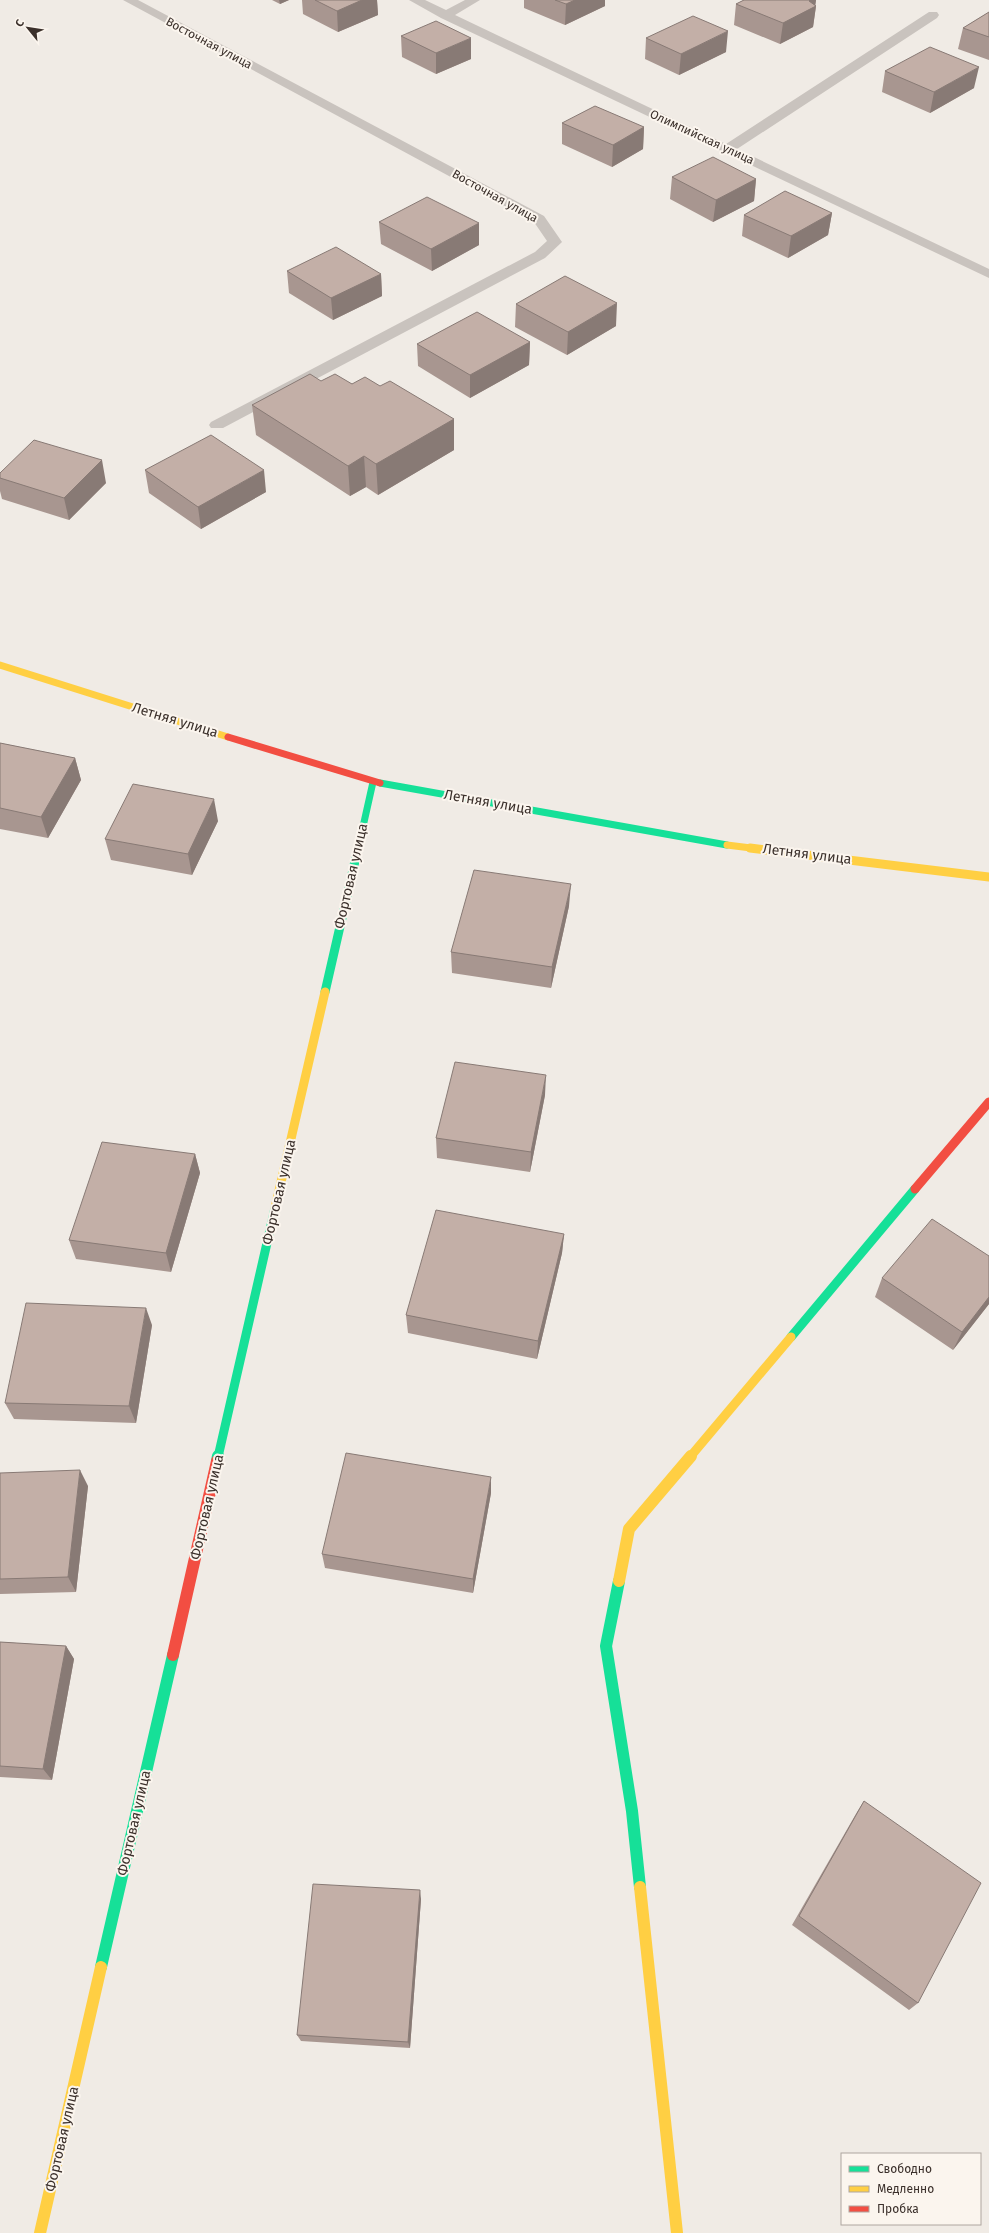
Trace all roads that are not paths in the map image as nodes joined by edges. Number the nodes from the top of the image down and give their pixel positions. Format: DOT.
graph roads {
  1 [pos="129,0"];
  2 [pos="415,0"];
  3 [pos="474,0"];
  4 [pos="445,15"];
  5 [pos="933,15"];
  6 [pos="727,149"];
  7 [pos="989,274"];
  8 [pos="217,425"];
  9 [pos="0,665"];
  10 [pos="373,782"];
  11 [pos="989,877"];
  12 [pos="989,1102"];
  13 [pos="40,2233"];
  14 [pos="677,2233"];
  1 -- 8 [label="street, Восточная улица"];
  2 -- 4 [label="street, Олимпийская улица"];
  3 -- 4 [label="street"];
  4 -- 6 [label="street, Олимпийская улица"];
  5 -- 6 [label="street"];
  6 -- 7 [label="street, Олимпийская улица"];
  9 -- 10 [label="street, Летняя улица"];
  10 -- 11 [label="street, Летняя улица"];
  10 -- 13 [label="street, Фортовая улица"];
  12 -- 14 [label="street"];
}
